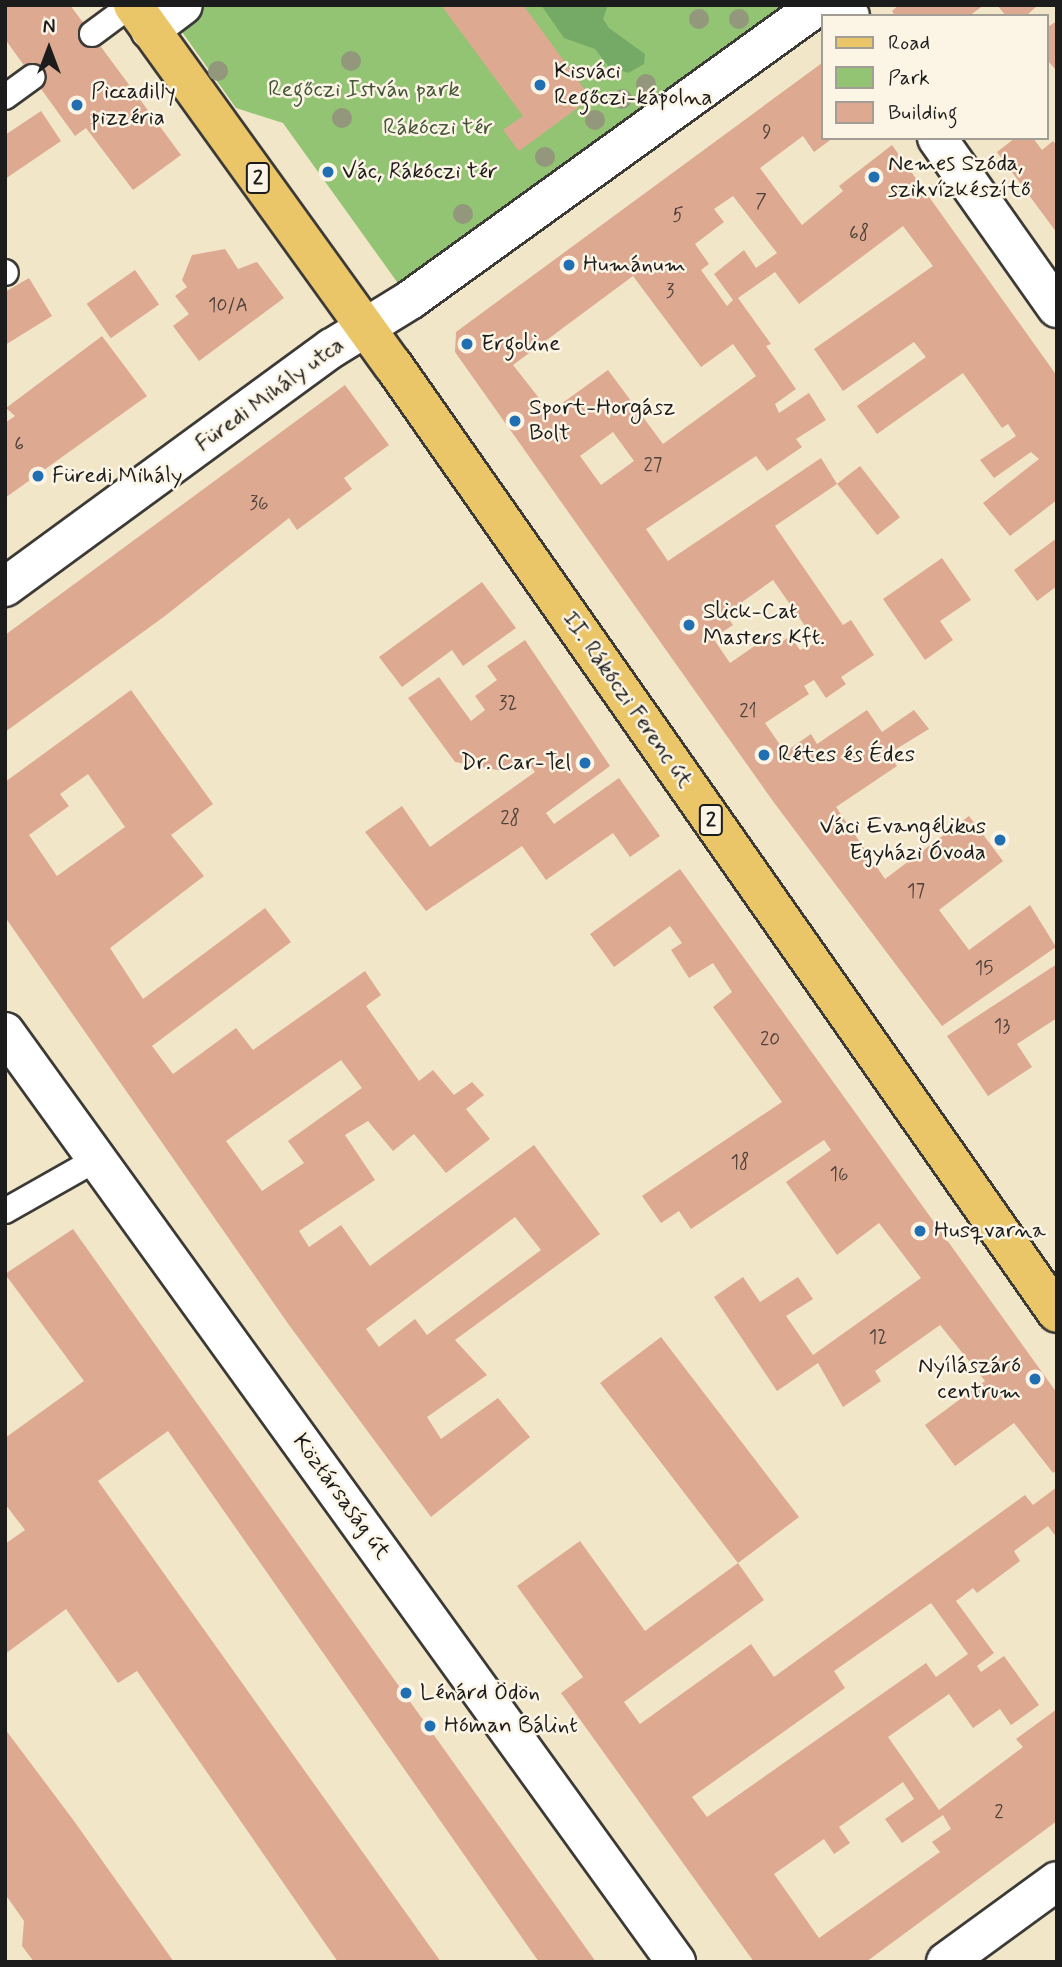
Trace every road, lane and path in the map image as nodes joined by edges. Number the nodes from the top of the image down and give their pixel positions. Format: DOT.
graph roads {
  1 [pos="183,5"];
  2 [pos="819,5"];
  3 [pos="138,13"];
  4 [pos="92,34"];
  5 [pos="33,77"];
  6 [pos="5,97"];
  7 [pos="938,140"];
  8 [pos="1057,309"];
  9 [pos="366,327"];
  10 [pos="5,587"];
  11 [pos="5,1032"];
  12 [pos="97,1159"];
  13 [pos="5,1210"];
  14 [pos="1057,1313"];
  15 [pos="1057,1881"];
  16 [pos="677,1962"];
  17 [pos="946,1962"];
  1 -- 3 [label="street"];
  2 -- 9 [label="street"];
  3 -- 4 [label="lane"];
  3 -- 9 [label="main road, 2"];
  5 -- 6 [label="lane"];
  7 -- 8 [label="street"];
  9 -- 10 [label="street, Füredi Mihály utca"];
  9 -- 14 [label="main road, II. Rákóczi Ferenc út / 2"];
  11 -- 12 [label="street, Köztársaság út"];
  12 -- 13 [label="lane"];
  12 -- 16 [label="street, Köztársaság út"];
  15 -- 17 [label="street"];
}
